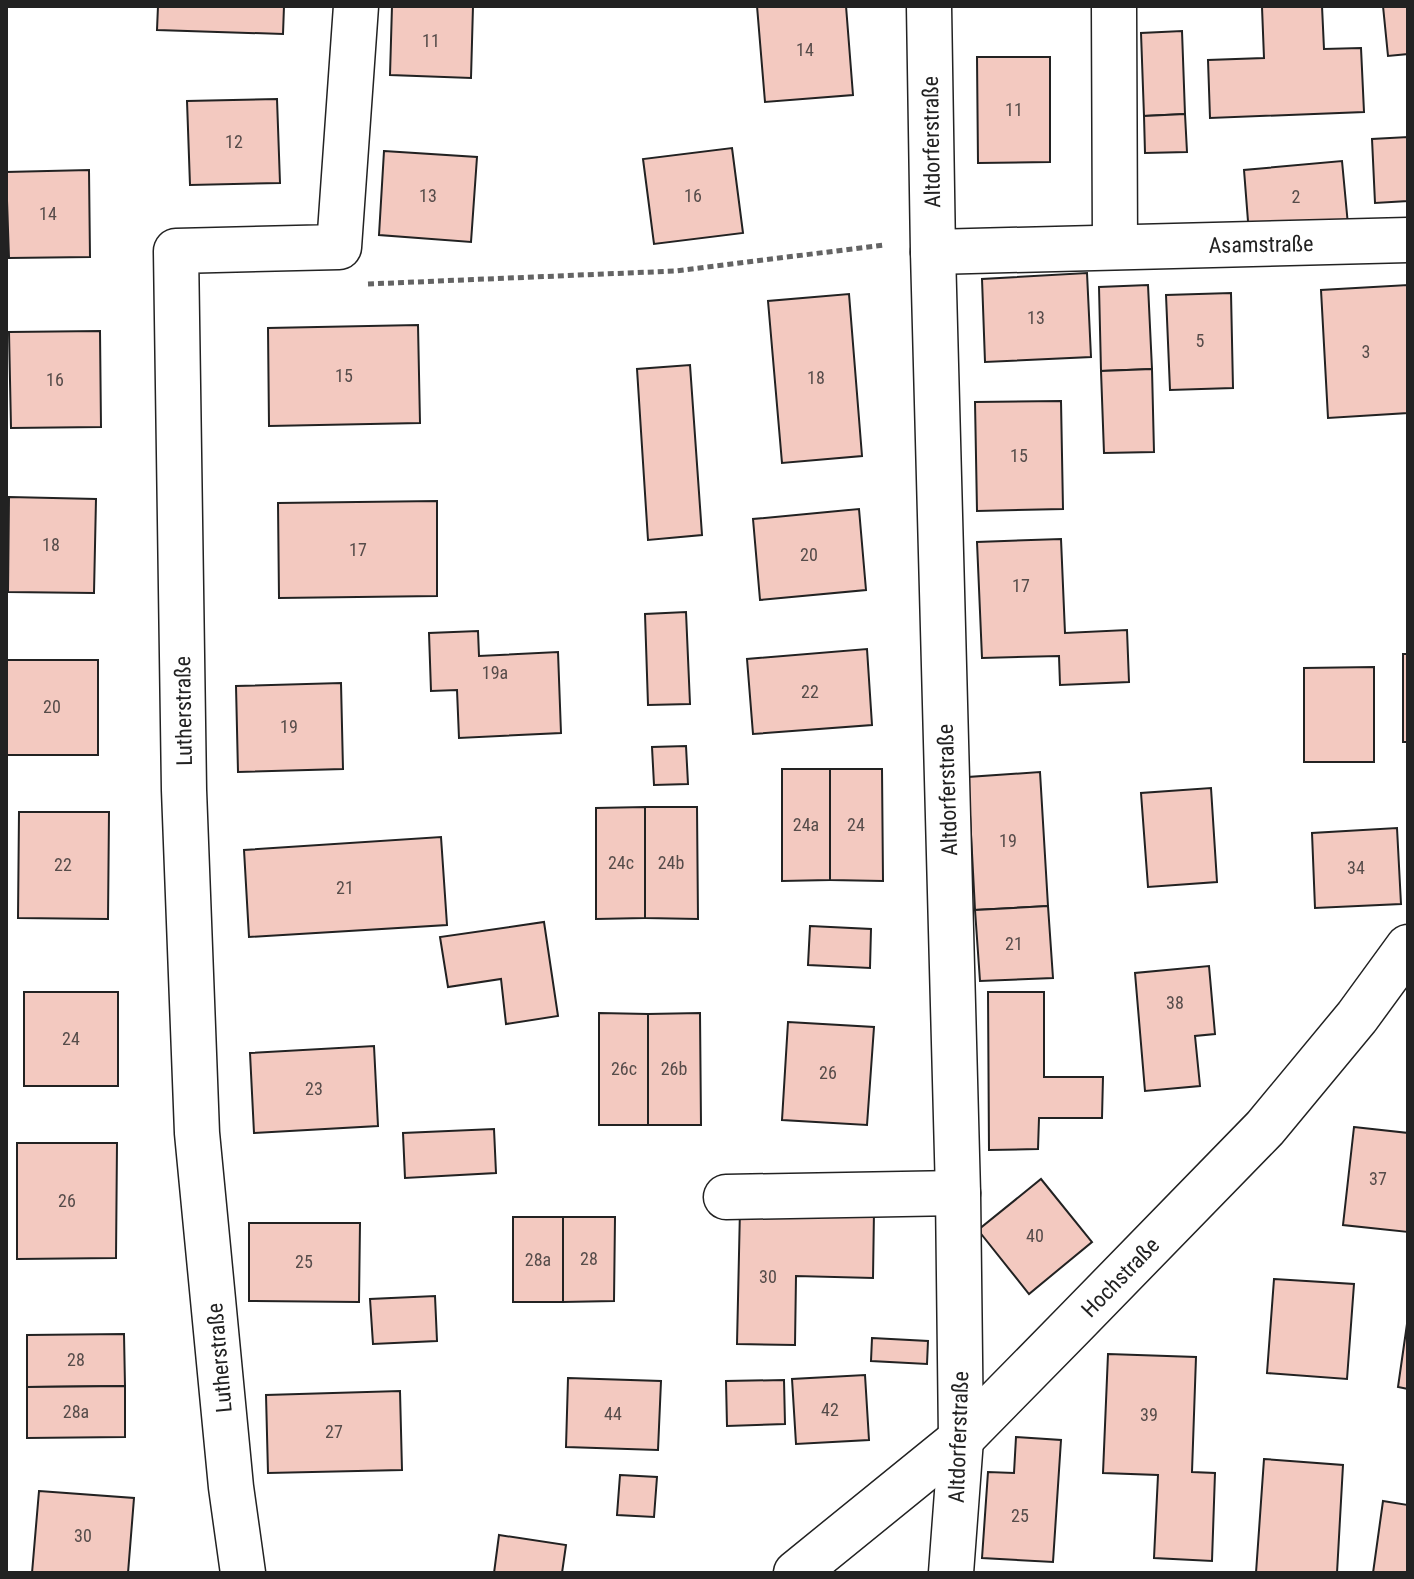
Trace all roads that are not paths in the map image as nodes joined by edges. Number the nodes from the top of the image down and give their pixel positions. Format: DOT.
graph roads {
  1 [pos="356,6"];
  2 [pos="929,6"];
  3 [pos="1114,6"];
  4 [pos="1408,240"];
  5 [pos="932,245"];
  6 [pos="1115,247"];
  7 [pos="1408,947"];
  8 [pos="958,1193"];
  9 [pos="726,1197"];
  10 [pos="961,1439"];
  11 [pos="243,1573"];
  12 [pos="796,1573"];
  13 [pos="951,1573"];
  1 -- 11 [label="street, Lutherstraße"];
  2 -- 5 [label="street, Altdorferstraße"];
  3 -- 6 [label="street"];
  4 -- 6 [label="street, Asamstraße"];
  5 -- 6 [label="street, Asamstraße"];
  5 -- 8 [label="street, Altdorferstraße"];
  7 -- 10 [label="street, Hochstraße"];
  8 -- 9 [label="street"];
  8 -- 10 [label="street, Altdorferstraße"];
  10 -- 12 [label="street, Hochstraße"];
  10 -- 13 [label="street, Altdorferstraße"];
}
